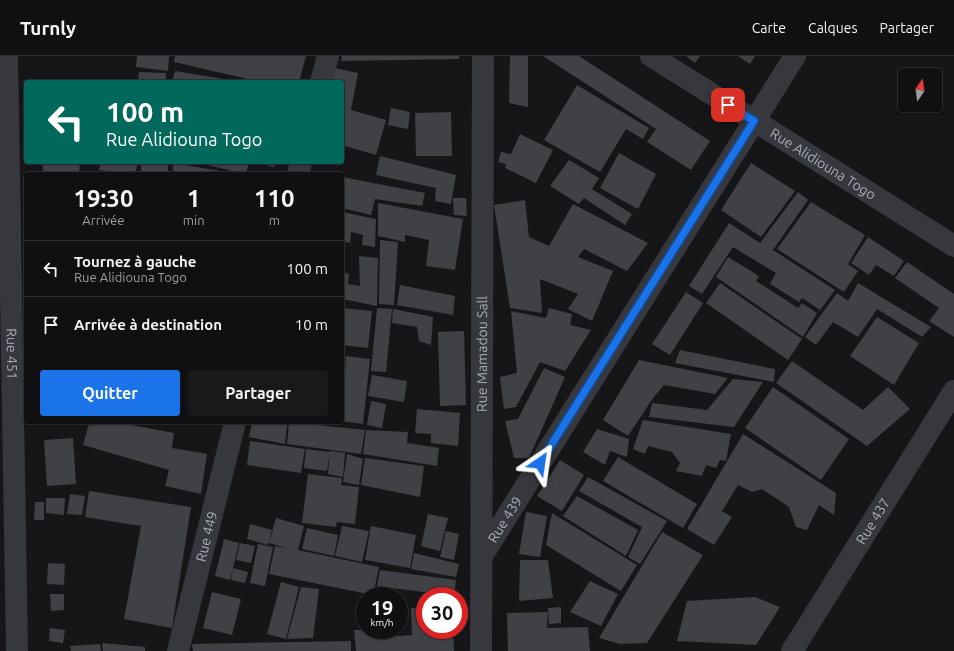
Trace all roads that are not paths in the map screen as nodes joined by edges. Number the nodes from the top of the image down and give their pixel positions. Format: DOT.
graph roads {
  1 [pos="7,56"];
  2 [pos="328,56"];
  3 [pos="483,56"];
  4 [pos="651,56"];
  5 [pos="795,56"];
  6 [pos="322,80"];
  7 [pos="754,121"];
  8 [pos="954,246"];
  9 [pos="954,391"];
  10 [pos="7,416"];
  11 [pos="235,424"];
  12 [pos="482,556"];
  13 [pos="18,651"];
  14 [pos="178,651"];
  15 [pos="481,651"];
  16 [pos="792,651"];
  1 -- 10 [label="street, Rue 451"];
  2 -- 6 [label="street"];
  3 -- 12 [label="street, Rue Mamadou Sall"];
  4 -- 7 [label="street, Rue Alidiouna Togo"];
  5 -- 7 [label="street, Rue 439"];
  7 -- 8 [label="street, Rue Alidiouna Togo"];
  7 -- 12 [label="street, Rue 439"];
  9 -- 16 [label="street, Rue 437"];
  10 -- 13 [label="street, Rue 451"];
  11 -- 14 [label="street, Rue 449"];
  12 -- 15 [label="street, Rue Mamadou Sall"];
}
